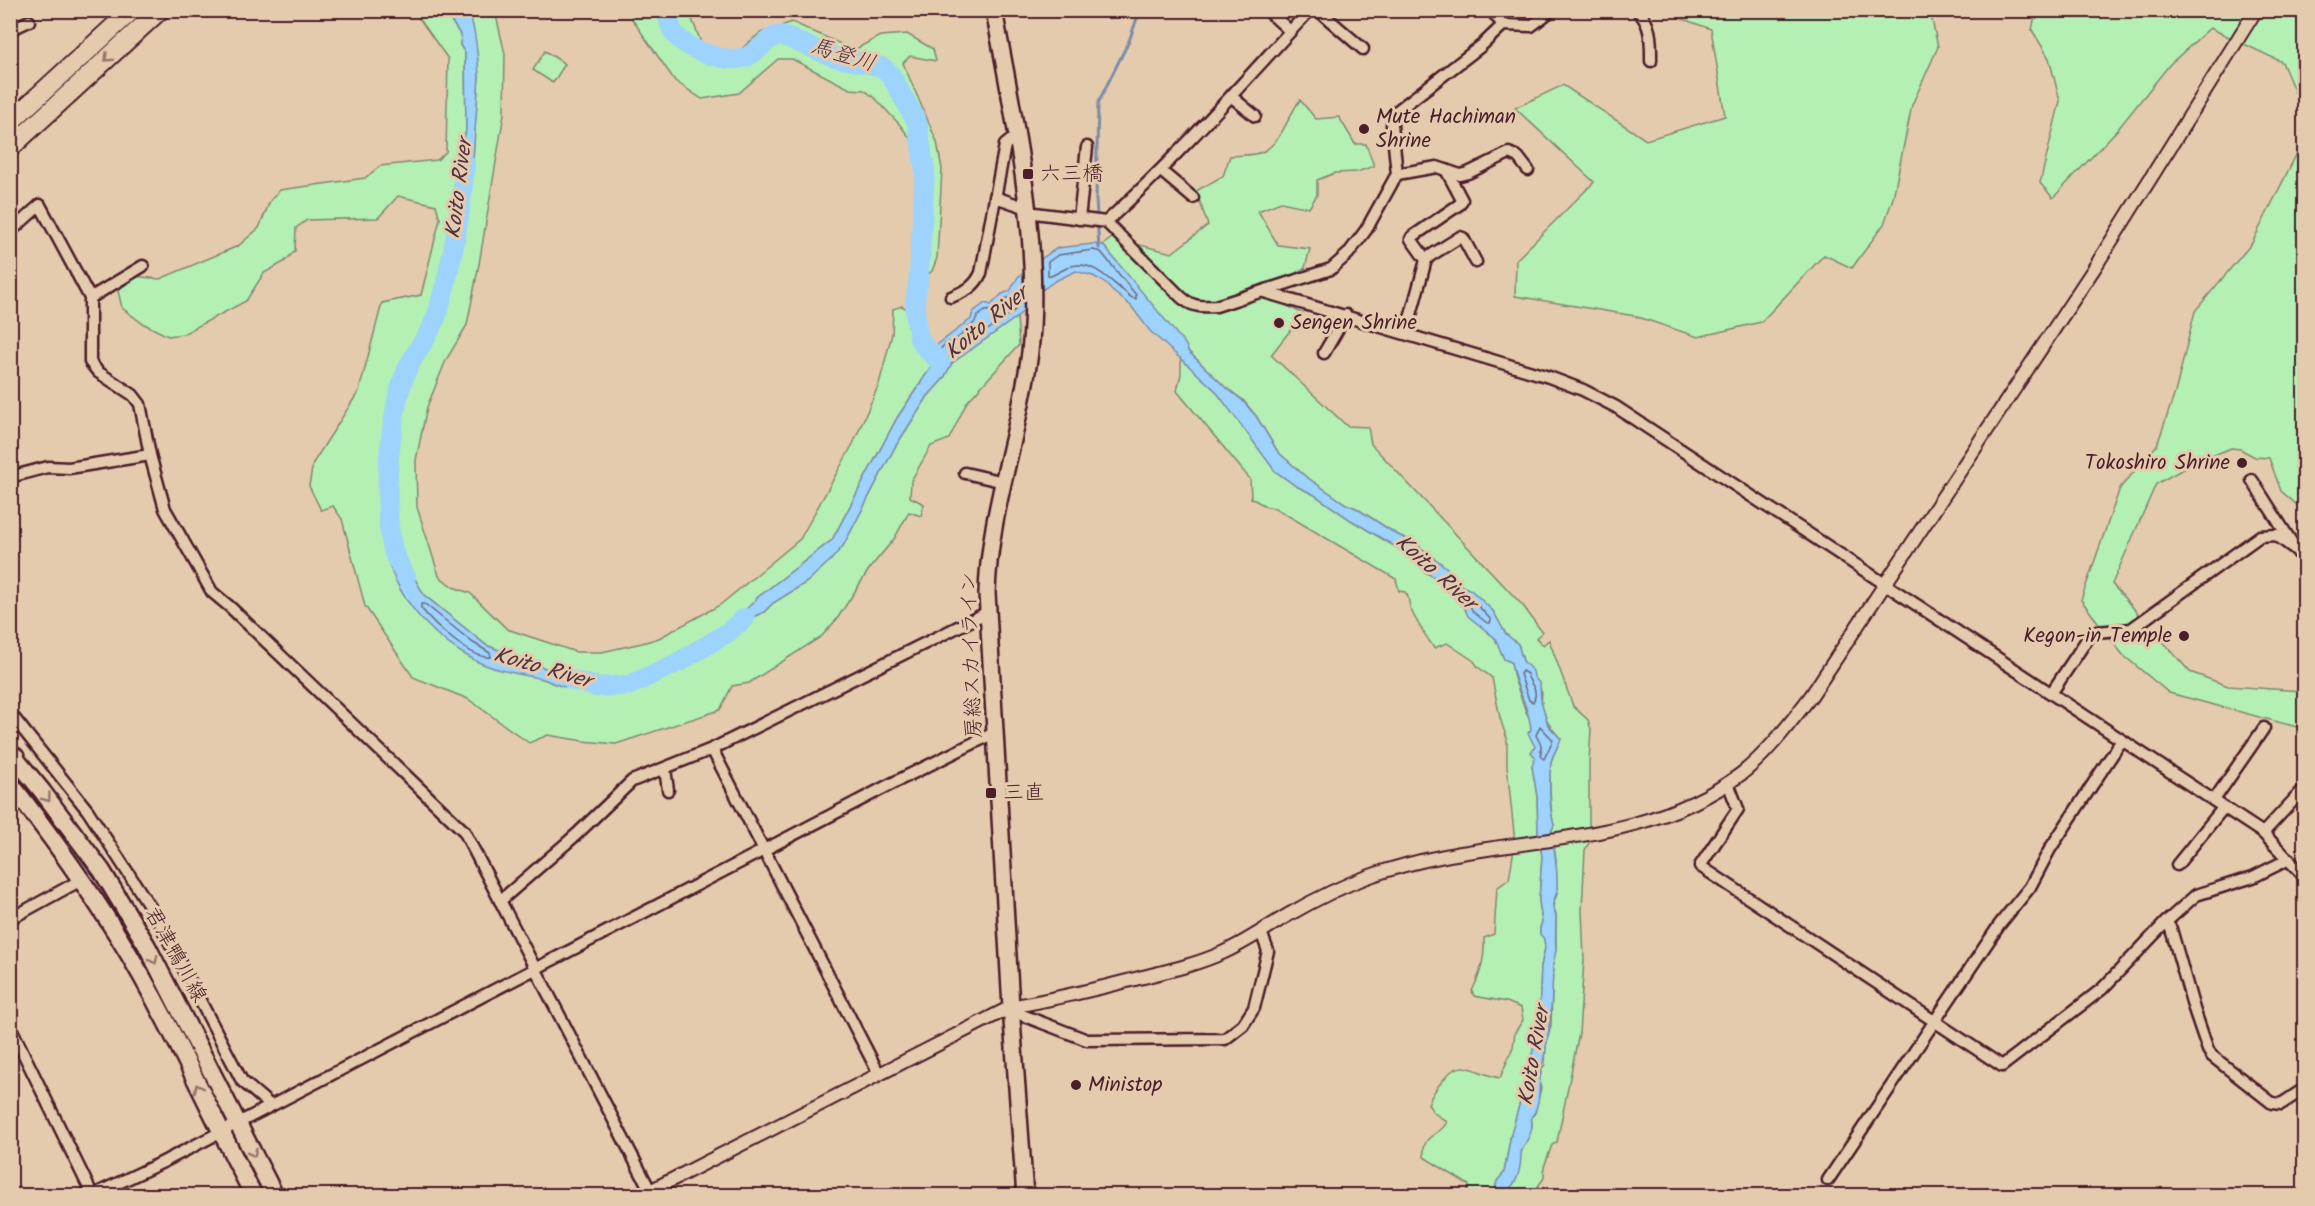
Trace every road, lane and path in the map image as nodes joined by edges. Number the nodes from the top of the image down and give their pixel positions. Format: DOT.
graph roads {
  1 [pos="132,10"];
  2 [pos="994,10"];
  3 [pos="1267,10"];
  4 [pos="1310,10"];
  5 [pos="1318,10"];
  6 [pos="1491,10"];
  7 [pos="1552,10"];
  8 [pos="1637,10"];
  9 [pos="2256,10"];
  10 [pos="155,14"];
  11 [pos="29,21"];
  12 [pos="1503,25"];
  13 [pos="10,30"];
  14 [pos="1290,31"];
  15 [pos="1363,49"];
  16 [pos="1651,61"];
  17 [pos="1232,97"];
  18 [pos="1255,116"];
  19 [pos="10,122"];
  20 [pos="1016,140"];
  21 [pos="1087,147"];
  22 [pos="10,148"];
  23 [pos="1446,170"];
  24 [pos="1528,170"];
  25 [pos="1161,171"];
  26 [pos="1397,174"];
  27 [pos="995,198"];
  28 [pos="1193,198"];
  29 [pos="1027,210"];
  30 [pos="1081,219"];
  31 [pos="1105,222"];
  32 [pos="10,232"];
  33 [pos="1426,260"];
  34 [pos="1476,262"];
  35 [pos="143,266"];
  36 [pos="1264,292"];
  37 [pos="951,297"];
  38 [pos="90,298"];
  39 [pos="1346,315"];
  40 [pos="1406,333"];
  41 [pos="1324,353"];
  42 [pos="150,455"];
  43 [pos="964,473"];
  44 [pos="10,477"];
  45 [pos="2252,480"];
  46 [pos="1004,482"];
  47 [pos="2299,547"];
  48 [pos="2304,562"];
  49 [pos="1885,583"];
  50 [pos="988,612"];
  51 [pos="2052,692"];
  52 [pos="10,713"];
  53 [pos="2264,728"];
  54 [pos="996,732"];
  55 [pos="2122,740"];
  56 [pos="712,749"];
  57 [pos="12,759"];
  58 [pos="665,769"];
  59 [pos="10,783"];
  60 [pos="1728,783"];
  61 [pos="2304,789"];
  62 [pos="668,790"];
  63 [pos="2214,800"];
  64 [pos="2224,807"];
  65 [pos="2263,833"];
  66 [pos="764,850"];
  67 [pos="2289,860"];
  68 [pos="2177,865"];
  69 [pos="2304,876"];
  70 [pos="81,880"];
  71 [pos="500,901"];
  72 [pos="10,919"];
  73 [pos="2166,922"];
  74 [pos="1261,932"];
  75 [pos="535,968"];
  76 [pos="1011,1007"];
  77 [pos="1935,1022"];
  78 [pos="10,1026"];
  79 [pos="879,1074"];
  80 [pos="2304,1089"];
  81 [pos="270,1105"];
  82 [pos="237,1123"];
  83 [pos="220,1132"];
  84 [pos="1828,1180"];
  85 [pos="648,1194"];
  86 [pos="93,1195"];
  87 [pos="254,1196"];
  88 [pos="275,1196"];
  89 [pos="1025,1196"];
  1 -- 19 [label="highway"];
  2 -- 20 [label="main road, 房総スカイライン"];
  3 -- 14 [label="street"];
  4 -- 14 [label="street"];
  5 -- 15 [label="street"];
  6 -- 12 [label="street"];
  7 -- 12 [label="street"];
  8 -- 16 [label="street"];
  9 -- 49 [label="street"];
  10 -- 22 [label="highway, one-way"];
  11 -- 13 [label="street"];
  12 -- 26 [label="street"];
  14 -- 17 [label="street"];
  17 -- 18 [label="street"];
  17 -- 25 [label="street"];
  20 -- 27 [label="street"];
  20 -- 29 [label="main road, 房総スカイライン"];
  21 -- 30 [label="street"];
  23 -- 24 [label="street"];
  23 -- 26 [label="street"];
  23 -- 33 [label="street"];
  25 -- 28 [label="street"];
  25 -- 31 [label="street"];
  26 -- 36 [label="street"];
  27 -- 29 [label="street"];
  27 -- 37 [label="street"];
  29 -- 30 [label="street"];
  29 -- 46 [label="main road, 房総スカイライン"];
  30 -- 31 [label="street"];
  31 -- 36 [label="street"];
  32 -- 38 [label="street"];
  33 -- 34 [label="street"];
  33 -- 40 [label="street"];
  35 -- 38 [label="street"];
  36 -- 39 [label="street"];
  38 -- 42 [label="street"];
  39 -- 40 [label="street"];
  39 -- 41 [label="street"];
  40 -- 49 [label="street"];
  42 -- 44 [label="street"];
  42 -- 71 [label="street"];
  43 -- 46 [label="street"];
  45 -- 47 [label="street"];
  46 -- 50 [label="main road, 房総スカイライン"];
  47 -- 48 [label="street"];
  47 -- 51 [label="street"];
  49 -- 51 [label="street"];
  49 -- 60 [label="street"];
  50 -- 54 [label="main road, 房総スカイライン"];
  50 -- 56 [label="street"];
  51 -- 55 [label="street"];
  52 -- 81 [label="street"];
  53 -- 63 [label="street"];
  54 -- 66 [label="street"];
  54 -- 76 [label="main road, 房総スカイライン"];
  55 -- 63 [label="street"];
  55 -- 77 [label="street"];
  56 -- 58 [label="street"];
  56 -- 66 [label="street"];
  57 -- 82 [label="main road, 君津鴨川線, one-way"];
  58 -- 62 [label="street"];
  58 -- 71 [label="street"];
  59 -- 70 [label="main road, 君津鴨川線"];
  60 -- 74 [label="street"];
  60 -- 77 [label="street"];
  61 -- 65 [label="street"];
  63 -- 64 [label="street"];
  64 -- 65 [label="street"];
  64 -- 68 [label="street"];
  65 -- 67 [label="street"];
  66 -- 75 [label="street"];
  66 -- 79 [label="street"];
  67 -- 69 [label="street"];
  67 -- 73 [label="street"];
  70 -- 72 [label="street"];
  83 -- 70 [label="main road, 君津鴨川線, one-way"];
  71 -- 75 [label="street"];
  73 -- 77 [label="street"];
  73 -- 80 [label="street"];
  74 -- 76 [label="street"];
  74 -- 76 [label="street"];
  75 -- 81 [label="street"];
  75 -- 85 [label="street"];
  76 -- 79 [label="street"];
  76 -- 89 [label="main road, 房総スカイライン"];
  77 -- 84 [label="street"];
  78 -- 86 [label="street"];
  79 -- 85 [label="street"];
  81 -- 82 [label="street"];
  82 -- 83 [label="street"];
  82 -- 88 [label="main road, 君津鴨川線, one-way"];
  83 -- 86 [label="street"];
  83 -- 87 [label="main road, 君津鴨川線"];
}
